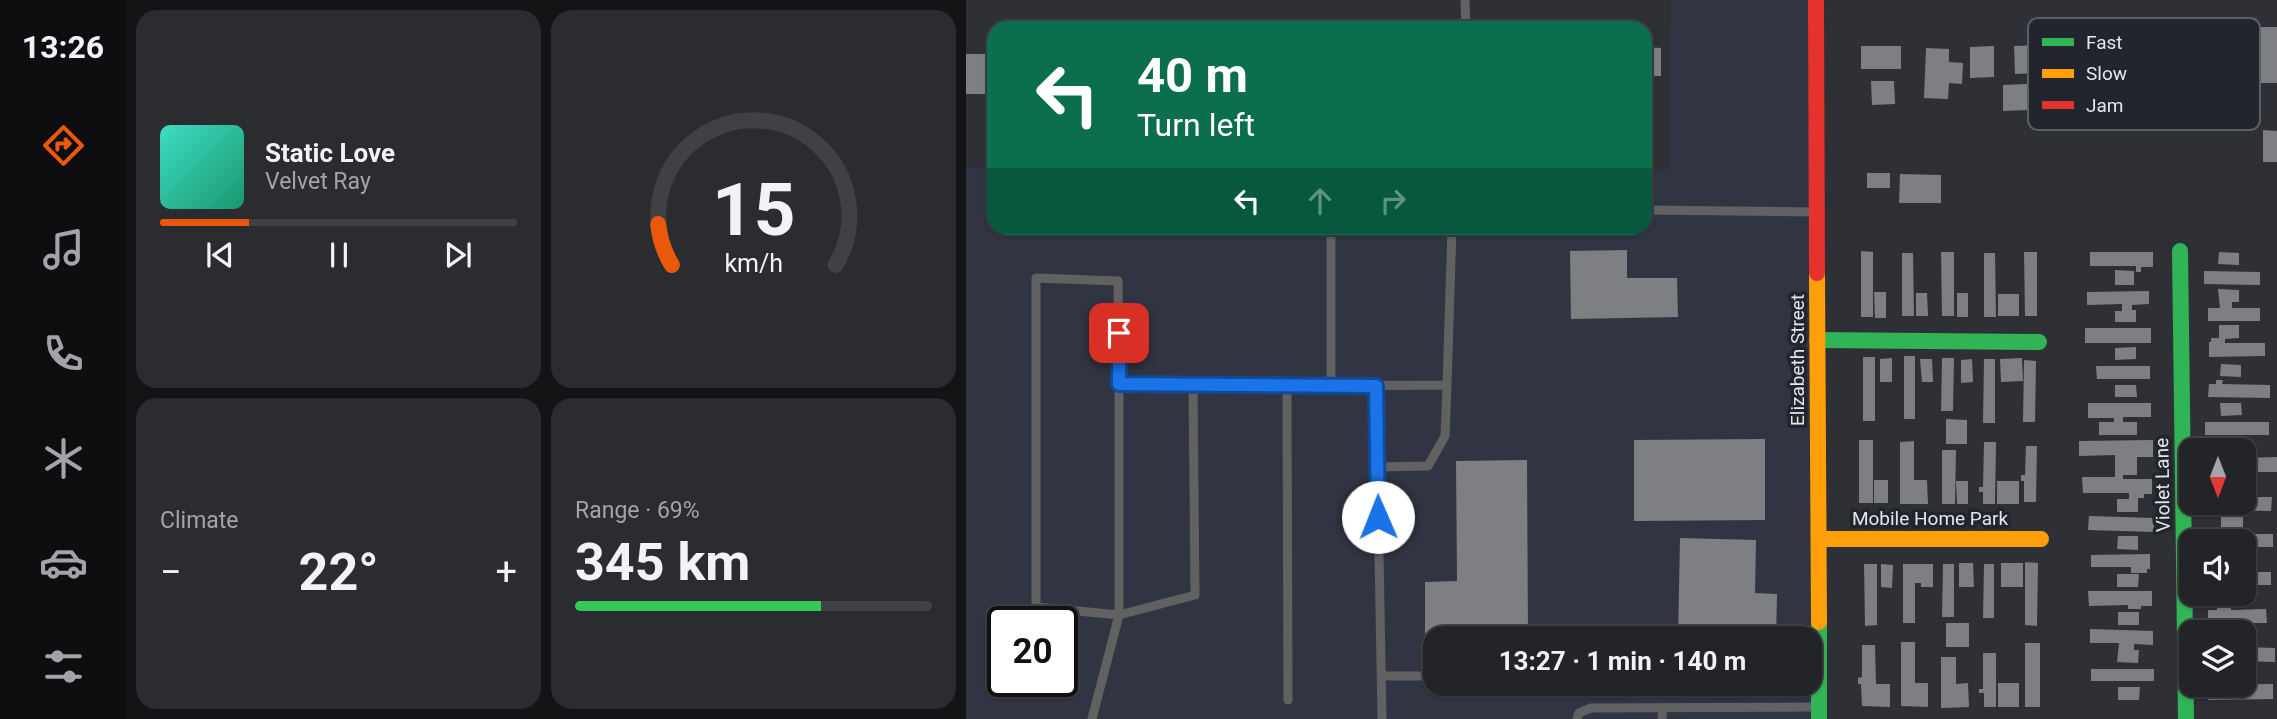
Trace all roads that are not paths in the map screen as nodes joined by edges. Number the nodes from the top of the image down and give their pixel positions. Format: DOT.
graph roads {
  1 [pos="1465,0"];
  2 [pos="1816,0"];
  3 [pos="1466,21"];
  4 [pos="1652,210"];
  5 [pos="1817,212"];
  6 [pos="1331,235"];
  7 [pos="1452,235"];
  8 [pos="2180,251"];
  9 [pos="1817,340"];
  10 [pos="2039,342"];
  11 [pos="1119,384"];
  12 [pos="1193,384"];
  13 [pos="1447,385"];
  14 [pos="1331,386"];
  15 [pos="1376,386"];
  16 [pos="1287,387"];
  17 [pos="1377,467"];
  18 [pos="1819,539"];
  19 [pos="2041,539"];
  20 [pos="1119,615"];
  21 [pos="1381,676"];
  22 [pos="1423,676"];
  23 [pos="1288,700"];
  24 [pos="1664,708"];
  25 [pos="1819,713"];
  26 [pos="1092,719"];
  27 [pos="1382,719"];
  28 [pos="1577,719"];
  29 [pos="1661,719"];
  30 [pos="2186,719"];
  1 -- 3 [label="lane"];
  2 -- 5 [label="street, Elizabeth Street"];
  4 -- 5 [label="lane"];
  5 -- 9 [label="street, Elizabeth Street"];
  6 -- 14 [label="lane"];
  7 -- 13 [label="lane"];
  8 -- 30 [label="street, Violet Lane"];
  9 -- 10 [label="street"];
  9 -- 18 [label="street, Elizabeth Street"];
  11 -- 12 [label="lane"];
  11 -- 20 [label="lane"];
  11 -- 20 [label="lane"];
  12 -- 16 [label="lane"];
  12 -- 20 [label="lane"];
  13 -- 15 [label="lane"];
  13 -- 17 [label="lane"];
  14 -- 15 [label="lane"];
  14 -- 16 [label="lane"];
  15 -- 17 [label="lane"];
  16 -- 23 [label="lane"];
  17 -- 21 [label="lane"];
  18 -- 19 [label="street, Mobile Home Park"];
  18 -- 25 [label="street, Elizabeth Street"];
  20 -- 26 [label="lane"];
  21 -- 22 [label="lane"];
  21 -- 27 [label="lane"];
  24 -- 25 [label="lane"];
  24 -- 28 [label="lane"];
  24 -- 29 [label="lane"];
}
